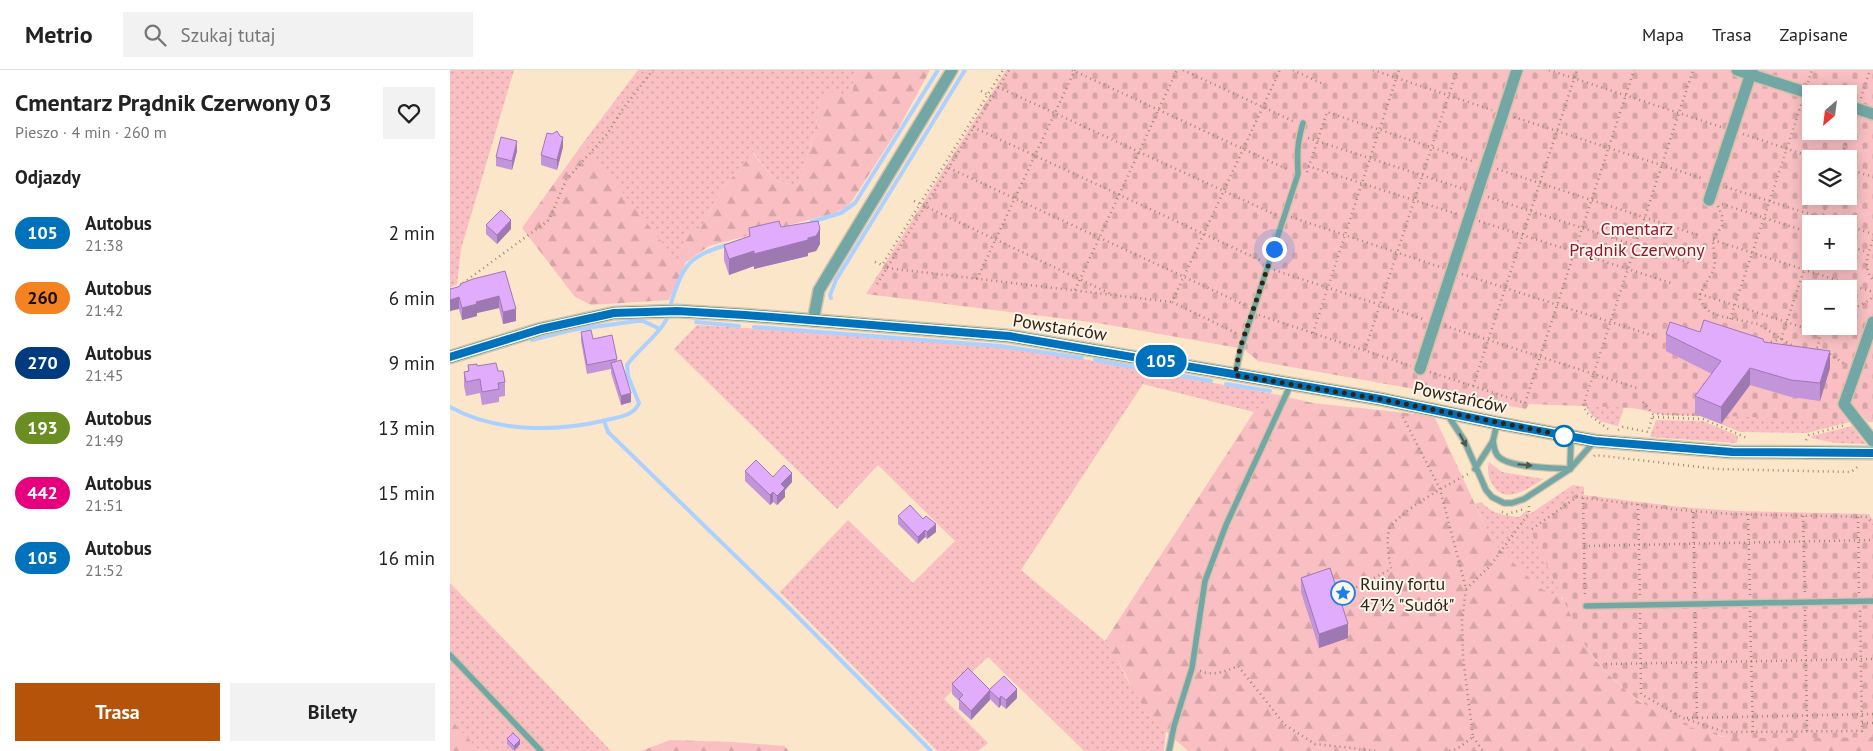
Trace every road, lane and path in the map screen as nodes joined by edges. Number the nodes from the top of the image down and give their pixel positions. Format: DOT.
graph roads {
  1 [pos="653,70"];
  2 [pos="952,70"];
  3 [pos="1003,70"];
  4 [pos="1009,70"];
  5 [pos="1074,70"];
  6 [pos="1177,70"];
  7 [pos="1183,70"];
  8 [pos="1280,70"];
  9 [pos="1293,70"];
  10 [pos="1373,70"];
  11 [pos="1399,70"];
  12 [pos="1457,70"];
  13 [pos="1517,70"];
  14 [pos="1549,70"];
  15 [pos="1577,70"];
  16 [pos="1634,70"];
  17 [pos="1693,70"];
  18 [pos="1737,70"];
  19 [pos="1812,70"];
  20 [pos="1752,72"];
  21 [pos="1396,78"];
  22 [pos="1574,78"];
  23 [pos="1323,84"];
  24 [pos="1809,85"];
  25 [pos="998,87"];
  26 [pos="981,91"];
  27 [pos="1802,91"];
  28 [pos="988,95"];
  29 [pos="1449,95"];
  30 [pos="1626,96"];
  31 [pos="992,98"];
  32 [pos="1263,107"];
  33 [pos="1802,108"];
  34 [pos="1858,109"];
  35 [pos="1158,110"];
  36 [pos="1326,112"];
  37 [pos="1502,113"];
  38 [pos="1679,113"];
  39 [pos="1055,114"];
  40 [pos="1873,114"];
  41 [pos="1303,124"];
  42 [pos="973,127"];
  43 [pos="1380,129"];
  44 [pos="1557,131"];
  45 [pos="1732,131"];
  46 [pos="1317,141"];
  47 [pos="1431,148"];
  48 [pos="1609,148"];
  49 [pos="1786,148"];
  50 [pos="1243,150"];
  51 [pos="1139,153"];
  52 [pos="1802,154"];
  53 [pos="1035,155"];
  54 [pos="1370,158"];
  55 [pos="1297,162"];
  56 [pos="1486,165"];
  57 [pos="1661,165"];
  58 [pos="949,168"];
  59 [pos="1857,172"];
  60 [pos="1298,174"];
  61 [pos="1422,175"];
  62 [pos="1873,177"];
  63 [pos="1540,183"];
  64 [pos="1715,183"];
  65 [pos="1362,184"];
  66 [pos="1224,192"];
  67 [pos="1477,193"];
  68 [pos="1119,194"];
  69 [pos="1015,198"];
  70 [pos="1592,200"];
  71 [pos="1709,200"];
  72 [pos="914,201"];
  73 [pos="1414,201"];
  74 [pos="1770,201"];
  75 [pos="920,204"];
  76 [pos="1722,204"];
  77 [pos="925,207"];
  78 [pos="1531,211"];
  79 [pos="1813,215"];
  80 [pos="1765,216"];
  81 [pos="1284,217"];
  82 [pos="1644,217"];
  83 [pos="1469,218"];
  84 [pos="1583,229"];
  85 [pos="1857,229"];
  86 [pos="1802,230"];
  87 [pos="1204,234"];
  88 [pos="1873,234"];
  89 [pos="1698,235"];
  90 [pos="1345,236"];
  91 [pos="1522,236"];
  92 [pos="1100,237"];
  93 [pos="995,240"];
  94 [pos="1713,240"];
  95 [pos="1873,240"];
  96 [pos="1634,245"];
  97 [pos="1857,249"];
  98 [pos="1864,251"];
  99 [pos="1397,253"];
  100 [pos="1575,253"];
  101 [pos="1752,253"];
  102 [pos="876,262"];
  103 [pos="1689,264"];
  104 [pos="1269,266"];
  105 [pos="887,268"];
  106 [pos="1626,269"];
  107 [pos="1802,269"];
  108 [pos="1804,270"];
  109 [pos="1452,271"];
  110 [pos="1184,276"];
  111 [pos="977,279"];
  112 [pos="1080,279"];
  113 [pos="1873,280"];
  114 [pos="463,283"];
  115 [pos="877,284"];
  116 [pos="1671,284"];
  117 [pos="1328,288"];
  118 [pos="1505,288"];
  119 [pos="1075,290"];
  120 [pos="1873,292"];
  121 [pos="1700,294"];
  122 [pos="1115,296"];
  123 [pos="1873,296"];
  124 [pos="1172,302"];
  125 [pos="1380,305"];
  126 [pos="1558,305"];
  127 [pos="1735,305"];
  128 [pos="1857,307"];
  129 [pos="1254,311"];
  130 [pos="1730,319"];
  131 [pos="813,321"];
  132 [pos="1609,322"];
  133 [pos="1787,322"];
  134 [pos="1873,322"];
  135 [pos="1435,323"];
  136 [pos="1802,327"];
  137 [pos="1313,333"];
  138 [pos="1820,335"];
  139 [pos="1654,336"];
  140 [pos="1245,337"];
  141 [pos="1781,339"];
  142 [pos="1488,340"];
  143 [pos="1758,346"];
  144 [pos="1818,347"];
  145 [pos="1365,350"];
  146 [pos="1804,352"];
  147 [pos="1808,352"];
  148 [pos="450,357"];
  149 [pos="1540,357"];
  150 [pos="1847,365"];
  151 [pos="1420,369"];
  152 [pos="1593,374"];
  153 [pos="1235,375"];
  154 [pos="1291,384"];
  155 [pos="1473,386"];
  156 [pos="1636,388"];
  157 [pos="1396,402"];
  158 [pos="1643,402"];
  159 [pos="1446,412"];
  160 [pos="1698,415"];
  161 [pos="1653,416"];
  162 [pos="1859,421"];
  163 [pos="1497,423"];
  164 [pos="1623,427"];
  165 [pos="1609,430"];
  166 [pos="1571,437"];
  167 [pos="1756,439"];
  168 [pos="1809,440"];
  169 [pos="1493,441"];
  170 [pos="1595,441"];
  171 [pos="1873,441"];
  172 [pos="1873,453"];
  173 [pos="1590,460"];
  174 [pos="1862,463"];
  175 [pos="1476,469"];
  176 [pos="1570,469"];
  177 [pos="1473,481"];
  178 [pos="1440,489"];
  179 [pos="1583,498"];
  180 [pos="1524,499"];
  181 [pos="1529,507"];
  182 [pos="1693,511"];
  183 [pos="1499,512"];
  184 [pos="1748,514"];
  185 [pos="1803,516"];
  186 [pos="1858,517"];
  187 [pos="1873,524"];
  188 [pos="1532,528"];
  189 [pos="1873,540"];
  190 [pos="1858,541"];
  191 [pos="1804,542"];
  192 [pos="1749,543"];
  193 [pos="1694,544"];
  194 [pos="1584,546"];
  195 [pos="1466,589"];
  196 [pos="1341,600"];
  197 [pos="1860,601"];
  198 [pos="1873,601"];
  199 [pos="1805,602"];
  200 [pos="1750,603"];
  201 [pos="1695,604"];
  202 [pos="1586,606"];
  203 [pos="450,655"];
  204 [pos="1861,659"];
  205 [pos="1873,659"];
  206 [pos="1806,660"];
  207 [pos="1751,661"];
  208 [pos="1696,662"];
  209 [pos="1606,664"];
  210 [pos="1192,668"];
  211 [pos="1641,694"];
  212 [pos="1862,714"];
  213 [pos="1873,714"];
  214 [pos="1807,716"];
  215 [pos="1752,717"];
  216 [pos="1683,718"];
  217 [pos="1696,718"];
  218 [pos="1862,723"];
  219 [pos="1873,723"];
  220 [pos="1807,731"];
  221 [pos="1753,732"];
  222 [pos="1473,737"];
  223 [pos="541,751"];
  224 [pos="1169,751"];
  225 [pos="1378,751"];
  226 [pos="1448,751"];
  227 [pos="1483,751"];
  1 -- 114 [label="path"];
  2 -- 131 [label="street"];
  3 -- 28 [label="path"];
  4 -- 25 [label="path"];
  5 -- 35 [label="path"];
  5 -- 39 [label="path"];
  6 -- 35 [label="path"];
  7 -- 32 [label="path"];
  8 -- 32 [label="path"];
  9 -- 23 [label="path"];
  10 -- 21 [label="path"];
  11 -- 21 [label="path"];
  12 -- 29 [label="path"];
  13 -- 37 [label="street"];
  14 -- 22 [label="path"];
  15 -- 22 [label="path"];
  16 -- 30 [label="path"];
  17 -- 38 [label="path"];
  18 -- 20 [label="street"];
  19 -- 24 [label="path"];
  20 -- 27 [label="street"];
  20 -- 45 [label="street"];
  21 -- 29 [label="path"];
  21 -- 43 [label="path"];
  22 -- 30 [label="path"];
  22 -- 44 [label="path"];
  25 -- 31 [label="path"];
  25 -- 39 [label="path"];
  26 -- 28 [label="path"];
  28 -- 31 [label="path"];
  28 -- 75 [label="path"];
  29 -- 37 [label="path"];
  29 -- 47 [label="path"];
  30 -- 38 [label="path"];
  30 -- 48 [label="path"];
  31 -- 42 [label="path"];
  32 -- 41 [label="path"];
  32 -- 50 [label="path"];
  33 -- 49 [label="path"];
  34 -- 40 [label="street"];
  35 -- 50 [label="path"];
  35 -- 51 [label="path"];
  36 -- 43 [label="path"];
  37 -- 44 [label="path"];
  37 -- 56 [label="street"];
  38 -- 45 [label="path"];
  38 -- 57 [label="path"];
  39 -- 51 [label="path"];
  39 -- 53 [label="path"];
  41 -- 55 [label="lane"];
  42 -- 53 [label="path"];
  42 -- 58 [label="path"];
  43 -- 47 [label="path"];
  43 -- 54 [label="path"];
  44 -- 48 [label="path"];
  44 -- 63 [label="path"];
  45 -- 49 [label="path"];
  45 -- 64 [label="street"];
  46 -- 54 [label="path"];
  47 -- 56 [label="path"];
  47 -- 61 [label="path"];
  48 -- 57 [label="path"];
  48 -- 70 [label="path"];
  49 -- 52 [label="path"];
  49 -- 74 [label="path"];
  50 -- 60 [label="path"];
  50 -- 66 [label="path"];
  51 -- 66 [label="path"];
  51 -- 68 [label="path"];
  53 -- 68 [label="path"];
  53 -- 69 [label="path"];
  54 -- 61 [label="path"];
  54 -- 65 [label="path"];
  55 -- 60 [label="lane"];
  55 -- 65 [label="path"];
  56 -- 63 [label="path"];
  56 -- 67 [label="street"];
  57 -- 64 [label="path"];
  57 -- 82 [label="path"];
  58 -- 69 [label="path"];
  58 -- 77 [label="path"];
  59 -- 62 [label="path"];
  60 -- 81 [label="lane"];
  61 -- 67 [label="path"];
  61 -- 73 [label="path"];
  63 -- 70 [label="path"];
  63 -- 78 [label="path"];
  64 -- 71 [label="street"];
  64 -- 74 [label="path"];
  65 -- 73 [label="path"];
  65 -- 90 [label="path"];
  66 -- 81 [label="path"];
  66 -- 87 [label="path"];
  67 -- 78 [label="path"];
  67 -- 83 [label="street"];
  68 -- 87 [label="path"];
  68 -- 92 [label="path"];
  69 -- 92 [label="path"];
  69 -- 93 [label="path"];
  70 -- 82 [label="path"];
  70 -- 84 [label="path"];
  71 -- 94 [label="path"];
  72 -- 75 [label="path"];
  73 -- 83 [label="path"];
  73 -- 99 [label="path"];
  74 -- 79 [label="path"];
  74 -- 80 [label="path"];
  75 -- 77 [label="path"];
  75 -- 102 [label="path"];
  76 -- 80 [label="path"];
  77 -- 93 [label="path"];
  77 -- 105 [label="path"];
  78 -- 84 [label="path"];
  78 -- 91 [label="path"];
  80 -- 86 [label="path"];
  80 -- 101 [label="path"];
  81 -- 90 [label="path"];
  81 -- 104 [label="lane"];
  82 -- 89 [label="path"];
  82 -- 96 [label="path"];
  83 -- 91 [label="path"];
  83 -- 109 [label="street"];
  84 -- 96 [label="path"];
  84 -- 100 [label="path"];
  85 -- 88 [label="path"];
  87 -- 104 [label="path"];
  87 -- 110 [label="path"];
  90 -- 99 [label="path"];
  90 -- 117 [label="path"];
  91 -- 100 [label="path"];
  91 -- 118 [label="path"];
  92 -- 110 [label="path"];
  92 -- 112 [label="path"];
  93 -- 111 [label="path"];
  93 -- 112 [label="path"];
  94 -- 101 [label="path"];
  94 -- 121 [label="path"];
  95 -- 113 [label="path"];
  96 -- 103 [label="path"];
  96 -- 106 [label="path"];
  97 -- 98 [label="path"];
  99 -- 109 [label="path"];
  99 -- 125 [label="path"];
  100 -- 106 [label="path"];
  100 -- 126 [label="path"];
  101 -- 107 [label="path"];
  101 -- 127 [label="path"];
  104 -- 117 [label="path"];
  104 -- 129 [label="lane"];
  105 -- 111 [label="path"];
  105 -- 115 [label="path"];
  106 -- 116 [label="path"];
  106 -- 132 [label="path"];
  108 -- 120 [label="path"];
  108 -- 133 [label="path"];
  109 -- 118 [label="path"];
  109 -- 135 [label="street"];
  110 -- 124 [label="path"];
  110 -- 129 [label="path"];
  111 -- 119 [label="path"];
  112 -- 119 [label="path"];
  112 -- 122 [label="path"];
  117 -- 125 [label="path"];
  117 -- 137 [label="path"];
  118 -- 126 [label="path"];
  118 -- 142 [label="path"];
  119 -- 122 [label="path"];
  121 -- 127 [label="path"];
  121 -- 130 [label="path"];
  122 -- 124 [label="path"];
  123 -- 128 [label="path"];
  124 -- 140 [label="path"];
  125 -- 135 [label="path"];
  125 -- 145 [label="path"];
  126 -- 132 [label="path"];
  126 -- 149 [label="path"];
  127 -- 130 [label="path"];
  127 -- 133 [label="path"];
  129 -- 137 [label="path"];
  129 -- 140 [label="lane"];
  130 -- 141 [label="path"];
  131 -- 148 [label="street, Powstańców"];
  131 -- 153 [label="street, Powstańców"];
  132 -- 139 [label="path"];
  132 -- 152 [label="path"];
  133 -- 136 [label="path"];
  133 -- 141 [label="path"];
  134 -- 162 [label="street"];
  135 -- 142 [label="path"];
  135 -- 151 [label="street"];
  137 -- 145 [label="path"];
  138 -- 144 [label="path"];
  140 -- 153 [label="lane"];
  141 -- 143 [label="path"];
  141 -- 146 [label="path"];
  142 -- 149 [label="path"];
  142 -- 155 [label="path"];
  144 -- 147 [label="path"];
  144 -- 150 [label="path"];
  145 -- 151 [label="path"];
  149 -- 152 [label="path"];
  149 -- 155 [label="path"];
  151 -- 155 [label="path"];
  152 -- 156 [label="path"];
  152 -- 165 [label="path"];
  153 -- 154 [label="street, Powstańców"];
  154 -- 157 [label="street, Powstańców"];
  154 -- 210 [label="lane"];
  157 -- 159 [label="street, Powstańców"];
  157 -- 178 [label="path"];
  158 -- 161 [label="path"];
  159 -- 163 [label="street, Powstańców"];
  159 -- 175 [label="lane, one-way"];
  160 -- 161 [label="path"];
  161 -- 164 [label="path"];
  161 -- 167 [label="path"];
  162 -- 168 [label="path"];
  162 -- 171 [label="street"];
  163 -- 166 [label="street, Powstańców"];
  163 -- 169 [label="lane"];
  166 -- 170 [label="street, Powstańców"];
  166 -- 176 [label="lane"];
  169 -- 175 [label="lane"];
  169 -- 176 [label="lane, one-way"];
  170 -- 172 [label="street, Powstańców"];
  170 -- 176 [label="lane"];
  173 -- 174 [label="path"];
  175 -- 180 [label="lane"];
  176 -- 180 [label="lane"];
  177 -- 178 [label="path"];
  178 -- 195 [label="path"];
  178 -- 196 [label="path"];
  179 -- 182 [label="path"];
  179 -- 188 [label="path"];
  179 -- 194 [label="path"];
  180 -- 181 [label="path"];
  181 -- 183 [label="path"];
  181 -- 195 [label="path"];
  182 -- 184 [label="path"];
  182 -- 193 [label="path"];
  184 -- 185 [label="path"];
  184 -- 192 [label="path"];
  185 -- 186 [label="path"];
  185 -- 191 [label="path"];
  186 -- 187 [label="path"];
  186 -- 190 [label="path"];
  189 -- 190 [label="path"];
  190 -- 191 [label="path"];
  190 -- 197 [label="path"];
  191 -- 192 [label="path"];
  191 -- 199 [label="path"];
  192 -- 193 [label="path"];
  192 -- 200 [label="path"];
  193 -- 194 [label="path"];
  193 -- 201 [label="path"];
  194 -- 202 [label="path"];
  195 -- 222 [label="path"];
  197 -- 198 [label="lane"];
  197 -- 199 [label="lane"];
  197 -- 204 [label="path"];
  199 -- 200 [label="lane"];
  199 -- 206 [label="path"];
  200 -- 201 [label="lane"];
  200 -- 207 [label="path"];
  201 -- 202 [label="lane"];
  201 -- 208 [label="path"];
  203 -- 223 [label="lane"];
  204 -- 205 [label="path"];
  204 -- 206 [label="path"];
  204 -- 212 [label="path"];
  206 -- 207 [label="path"];
  206 -- 214 [label="path"];
  207 -- 208 [label="path"];
  207 -- 215 [label="path"];
  208 -- 209 [label="path"];
  208 -- 217 [label="path"];
  210 -- 224 [label="lane"];
  210 -- 225 [label="path"];
  211 -- 216 [label="path"];
  212 -- 213 [label="path"];
  212 -- 214 [label="path"];
  212 -- 218 [label="path"];
  214 -- 215 [label="path"];
  214 -- 220 [label="path"];
  215 -- 217 [label="path"];
  215 -- 221 [label="path"];
  216 -- 217 [label="path"];
  216 -- 221 [label="path"];
  218 -- 219 [label="path"];
  218 -- 220 [label="path"];
  220 -- 221 [label="path"];
  222 -- 226 [label="path"];
  222 -- 227 [label="path"];
}
